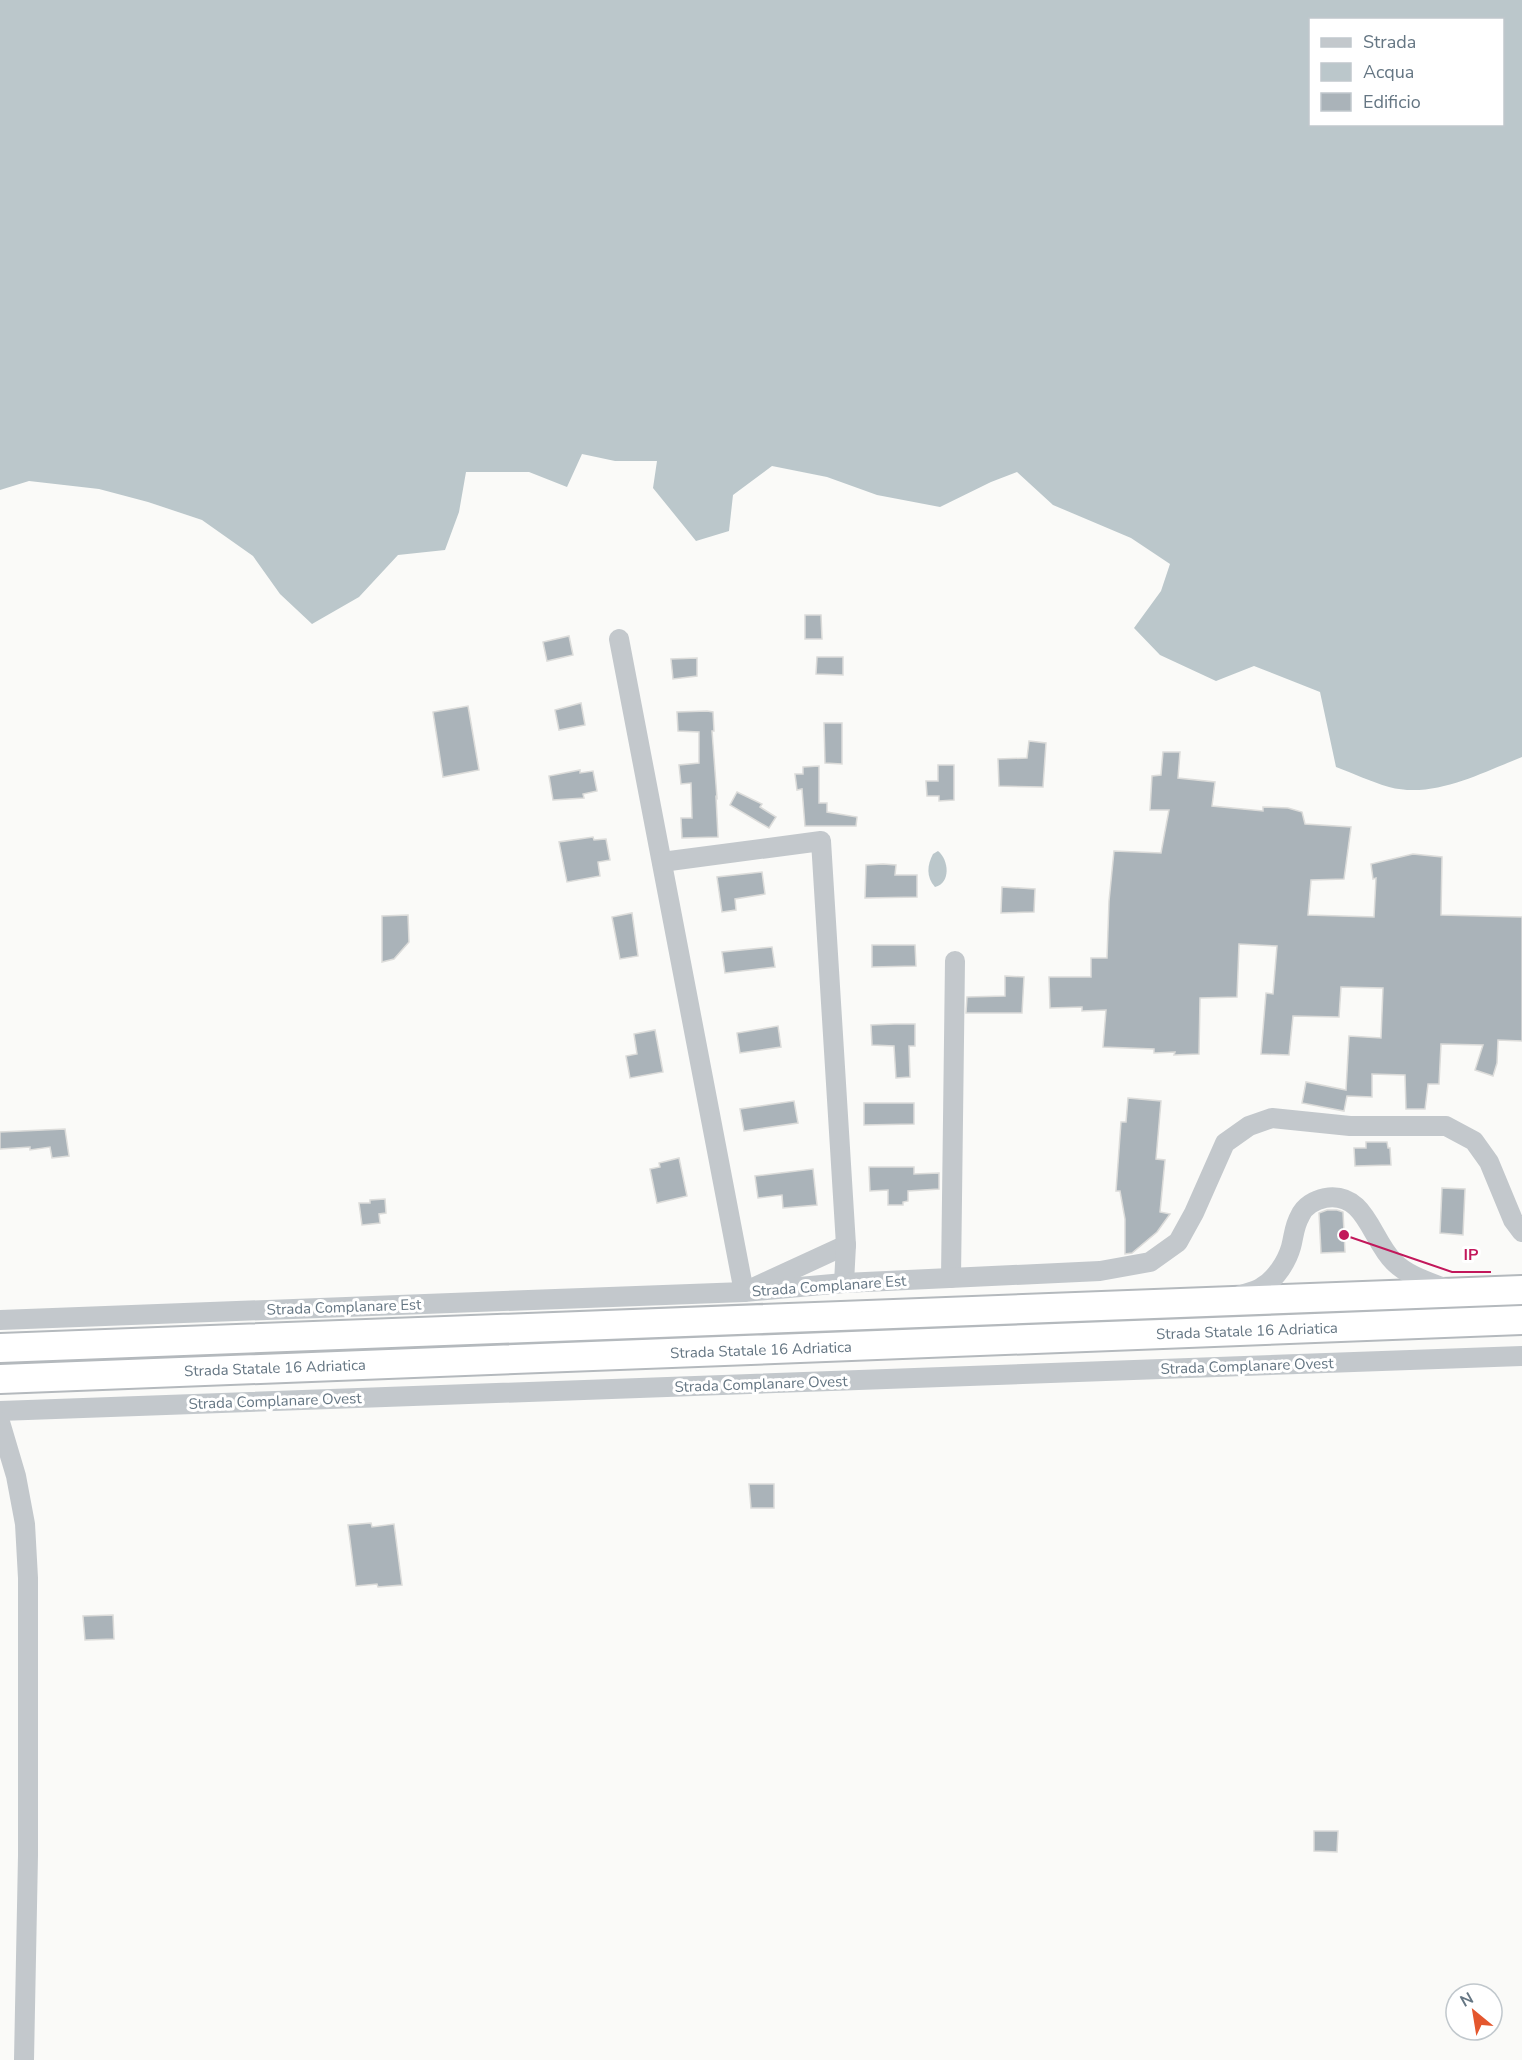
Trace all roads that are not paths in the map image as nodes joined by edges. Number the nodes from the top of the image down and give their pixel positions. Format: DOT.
graph roads {
  1 [pos="619,639"];
  2 [pos="662,862"];
  3 [pos="956,961"];
  4 [pos="1522,1232"];
  5 [pos="846,1245"];
  6 [pos="951,1278"];
  7 [pos="844,1283"];
  8 [pos="1522,1290"];
  9 [pos="744,1292"];
  10 [pos="1455,1293"];
  11 [pos="1224,1302"];
  12 [pos="0,1320"];
  13 [pos="1522,1320"];
  14 [pos="0,1348"];
  15 [pos="1522,1356"];
  16 [pos="0,1379"];
  17 [pos="0,1411"];
  18 [pos="0,1422"];
  19 [pos="24,2060"];
  1 -- 2 [label="street"];
  2 -- 5 [label="street"];
  2 -- 9 [label="street"];
  3 -- 6 [label="street"];
  4 -- 6 [label="street, Strada Complanare Est"];
  5 -- 7 [label="street"];
  5 -- 9 [label="street"];
  6 -- 7 [label="street, Strada Complanare Est"];
  7 -- 9 [label="street, Strada Complanare Est"];
  8 -- 10 [label="highway, Strada Statale 16 Adriatica"];
  9 -- 12 [label="street, Strada Complanare Est"];
  10 -- 11 [label="highway, Strada Statale 16 Adriatica"];
  10 -- 11 [label="street"];
  11 -- 14 [label="highway, Strada Statale 16 Adriatica"];
  13 -- 16 [label="highway, Strada Statale 16 Adriatica"];
  15 -- 17 [label="street, Strada Complanare Ovest"];
  18 -- 19 [label="street"];
}
